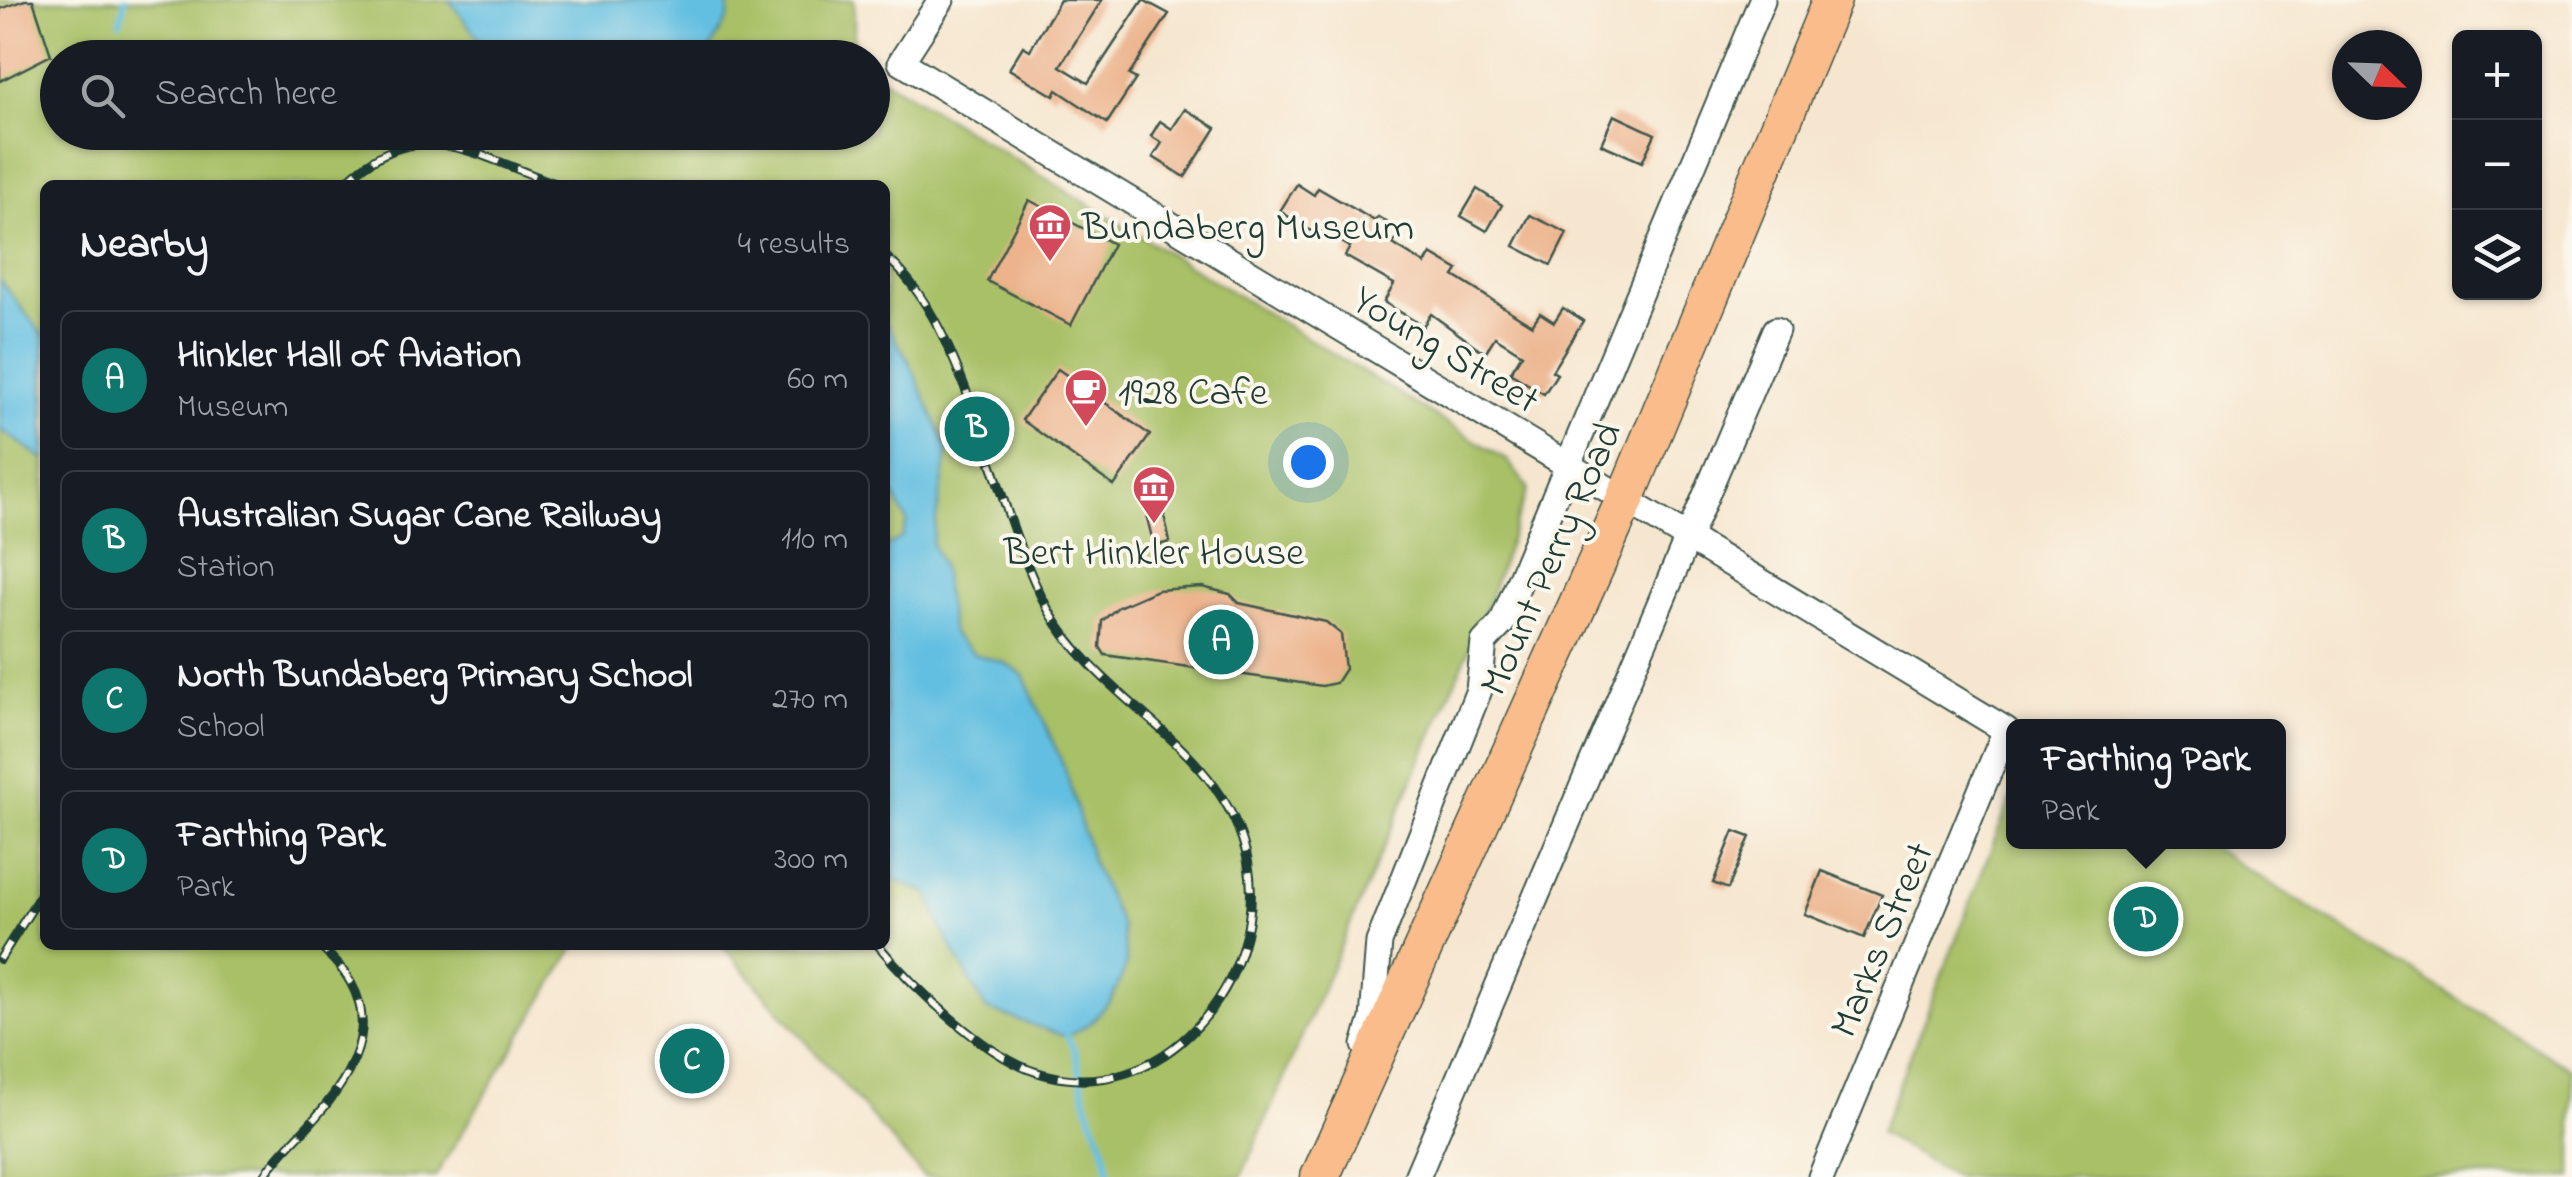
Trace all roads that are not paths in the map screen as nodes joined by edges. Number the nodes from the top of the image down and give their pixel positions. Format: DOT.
graph roads {
  1 [pos="941,0"];
  2 [pos="1762,0"];
  3 [pos="1832,0"];
  4 [pos="1776,330"];
  5 [pos="1568,465"];
  6 [pos="1624,502"];
  7 [pos="1688,542"];
  8 [pos="2006,730"];
  9 [pos="1327,1168"];
  10 [pos="1417,1177"];
  11 [pos="1821,1177"];
  1 -- 5 [label="street, Young Street"];
  2 -- 5 [label="street, Mount Perry Road"];
  3 -- 6 [label="main road, Mount Perry Road"];
  4 -- 7 [label="street"];
  5 -- 6 [label="street, Young Street"];
  5 -- 9 [label="street, Mount Perry Road"];
  6 -- 7 [label="street, Young Street"];
  6 -- 9 [label="main road, Mount Perry Road"];
  7 -- 8 [label="street, Young Street"];
  7 -- 10 [label="street"];
  8 -- 11 [label="street, Marks Street"];
}
